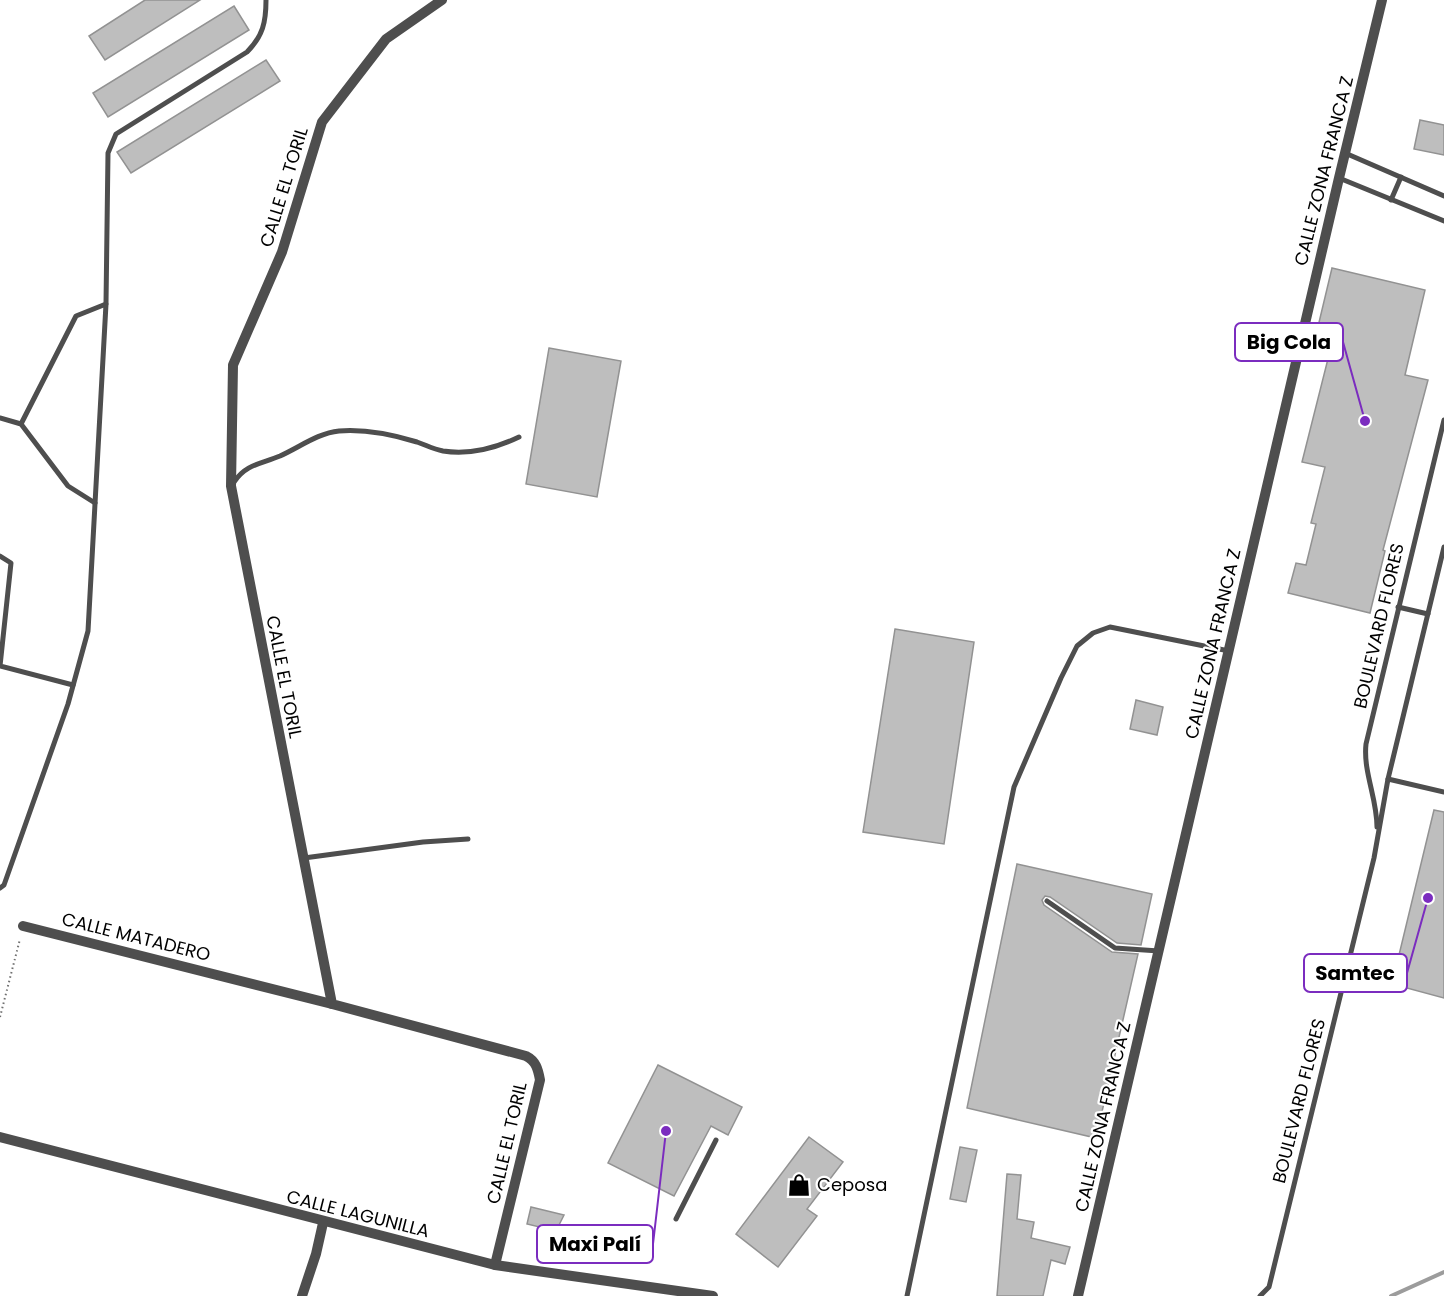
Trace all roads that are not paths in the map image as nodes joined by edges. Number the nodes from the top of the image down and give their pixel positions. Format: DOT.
graph roads {
  1 [pos="266,0"];
  2 [pos="442,0"];
  3 [pos="1383,0"];
  4 [pos="1345,153"];
  5 [pos="1401,177"];
  6 [pos="1339,178"];
  7 [pos="1444,196"];
  8 [pos="1391,200"];
  9 [pos="1444,221"];
  10 [pos="106,304"];
  11 [pos="0,418"];
  12 [pos="1444,420"];
  13 [pos="21,424"];
  14 [pos="519,437"];
  15 [pos="231,486"];
  16 [pos="95,503"];
  17 [pos="1444,547"];
  18 [pos="0,556"];
  19 [pos="1398,607"];
  20 [pos="1428,614"];
  21 [pos="1229,651"];
  22 [pos="73,685"];
  23 [pos="1388,779"];
  24 [pos="1444,792"];
  25 [pos="468,839"];
  26 [pos="1377,840"];
  27 [pos="304,858"];
  28 [pos="0,888"];
  29 [pos="1047,901"];
  30 [pos="23,926"];
  31 [pos="1159,951"];
  32 [pos="332,1004"];
  33 [pos="0,1137"];
  34 [pos="716,1140"];
  35 [pos="676,1219"];
  36 [pos="323,1222"];
  37 [pos="495,1265"];
  38 [pos="302,1296"];
  39 [pos="713,1296"];
  40 [pos="907,1296"];
  41 [pos="1078,1296"];
  42 [pos="1260,1296"];
  1 -- 10 [label="lane"];
  2 -- 15 [label="street, CALLE EL TORIL"];
  3 -- 4 [label="street, CALLE ZONA FRANCA Z"];
  4 -- 5 [label="lane"];
  4 -- 6 [label="street, CALLE ZONA FRANCA Z"];
  5 -- 7 [label="lane"];
  5 -- 8 [label="lane"];
  6 -- 8 [label="lane"];
  6 -- 21 [label="street, CALLE ZONA FRANCA Z"];
  8 -- 9 [label="lane"];
  10 -- 13 [label="lane"];
  10 -- 16 [label="lane"];
  11 -- 13 [label="lane"];
  12 -- 19 [label="lane, BOULEVARD FLORES"];
  13 -- 16 [label="lane"];
  14 -- 15 [label="lane"];
  15 -- 27 [label="street, CALLE EL TORIL"];
  16 -- 22 [label="lane"];
  17 -- 20 [label="lane, BOULEVARD FLORES"];
  18 -- 22 [label="lane"];
  19 -- 20 [label="lane"];
  19 -- 26 [label="lane, BOULEVARD FLORES"];
  20 -- 23 [label="lane, BOULEVARD FLORES"];
  21 -- 31 [label="street, CALLE ZONA FRANCA Z"];
  21 -- 40 [label="lane"];
  22 -- 28 [label="lane"];
  23 -- 24 [label="lane"];
  23 -- 26 [label="lane, BOULEVARD FLORES"];
  25 -- 27 [label="lane"];
  26 -- 42 [label="lane, BOULEVARD FLORES"];
  27 -- 32 [label="street, CALLE EL TORIL"];
  29 -- 31 [label="lane"];
  30 -- 32 [label="street, CALLE MATADERO"];
  31 -- 41 [label="street, CALLE ZONA FRANCA Z"];
  32 -- 37 [label="street, CALLE EL TORIL"];
  33 -- 36 [label="street, CALLE LAGUNILLA"];
  34 -- 35 [label="lane"];
  36 -- 37 [label="street, CALLE LAGUNILLA"];
  36 -- 38 [label="street"];
  37 -- 39 [label="street, CALLE LAGUNILLA"];
}
